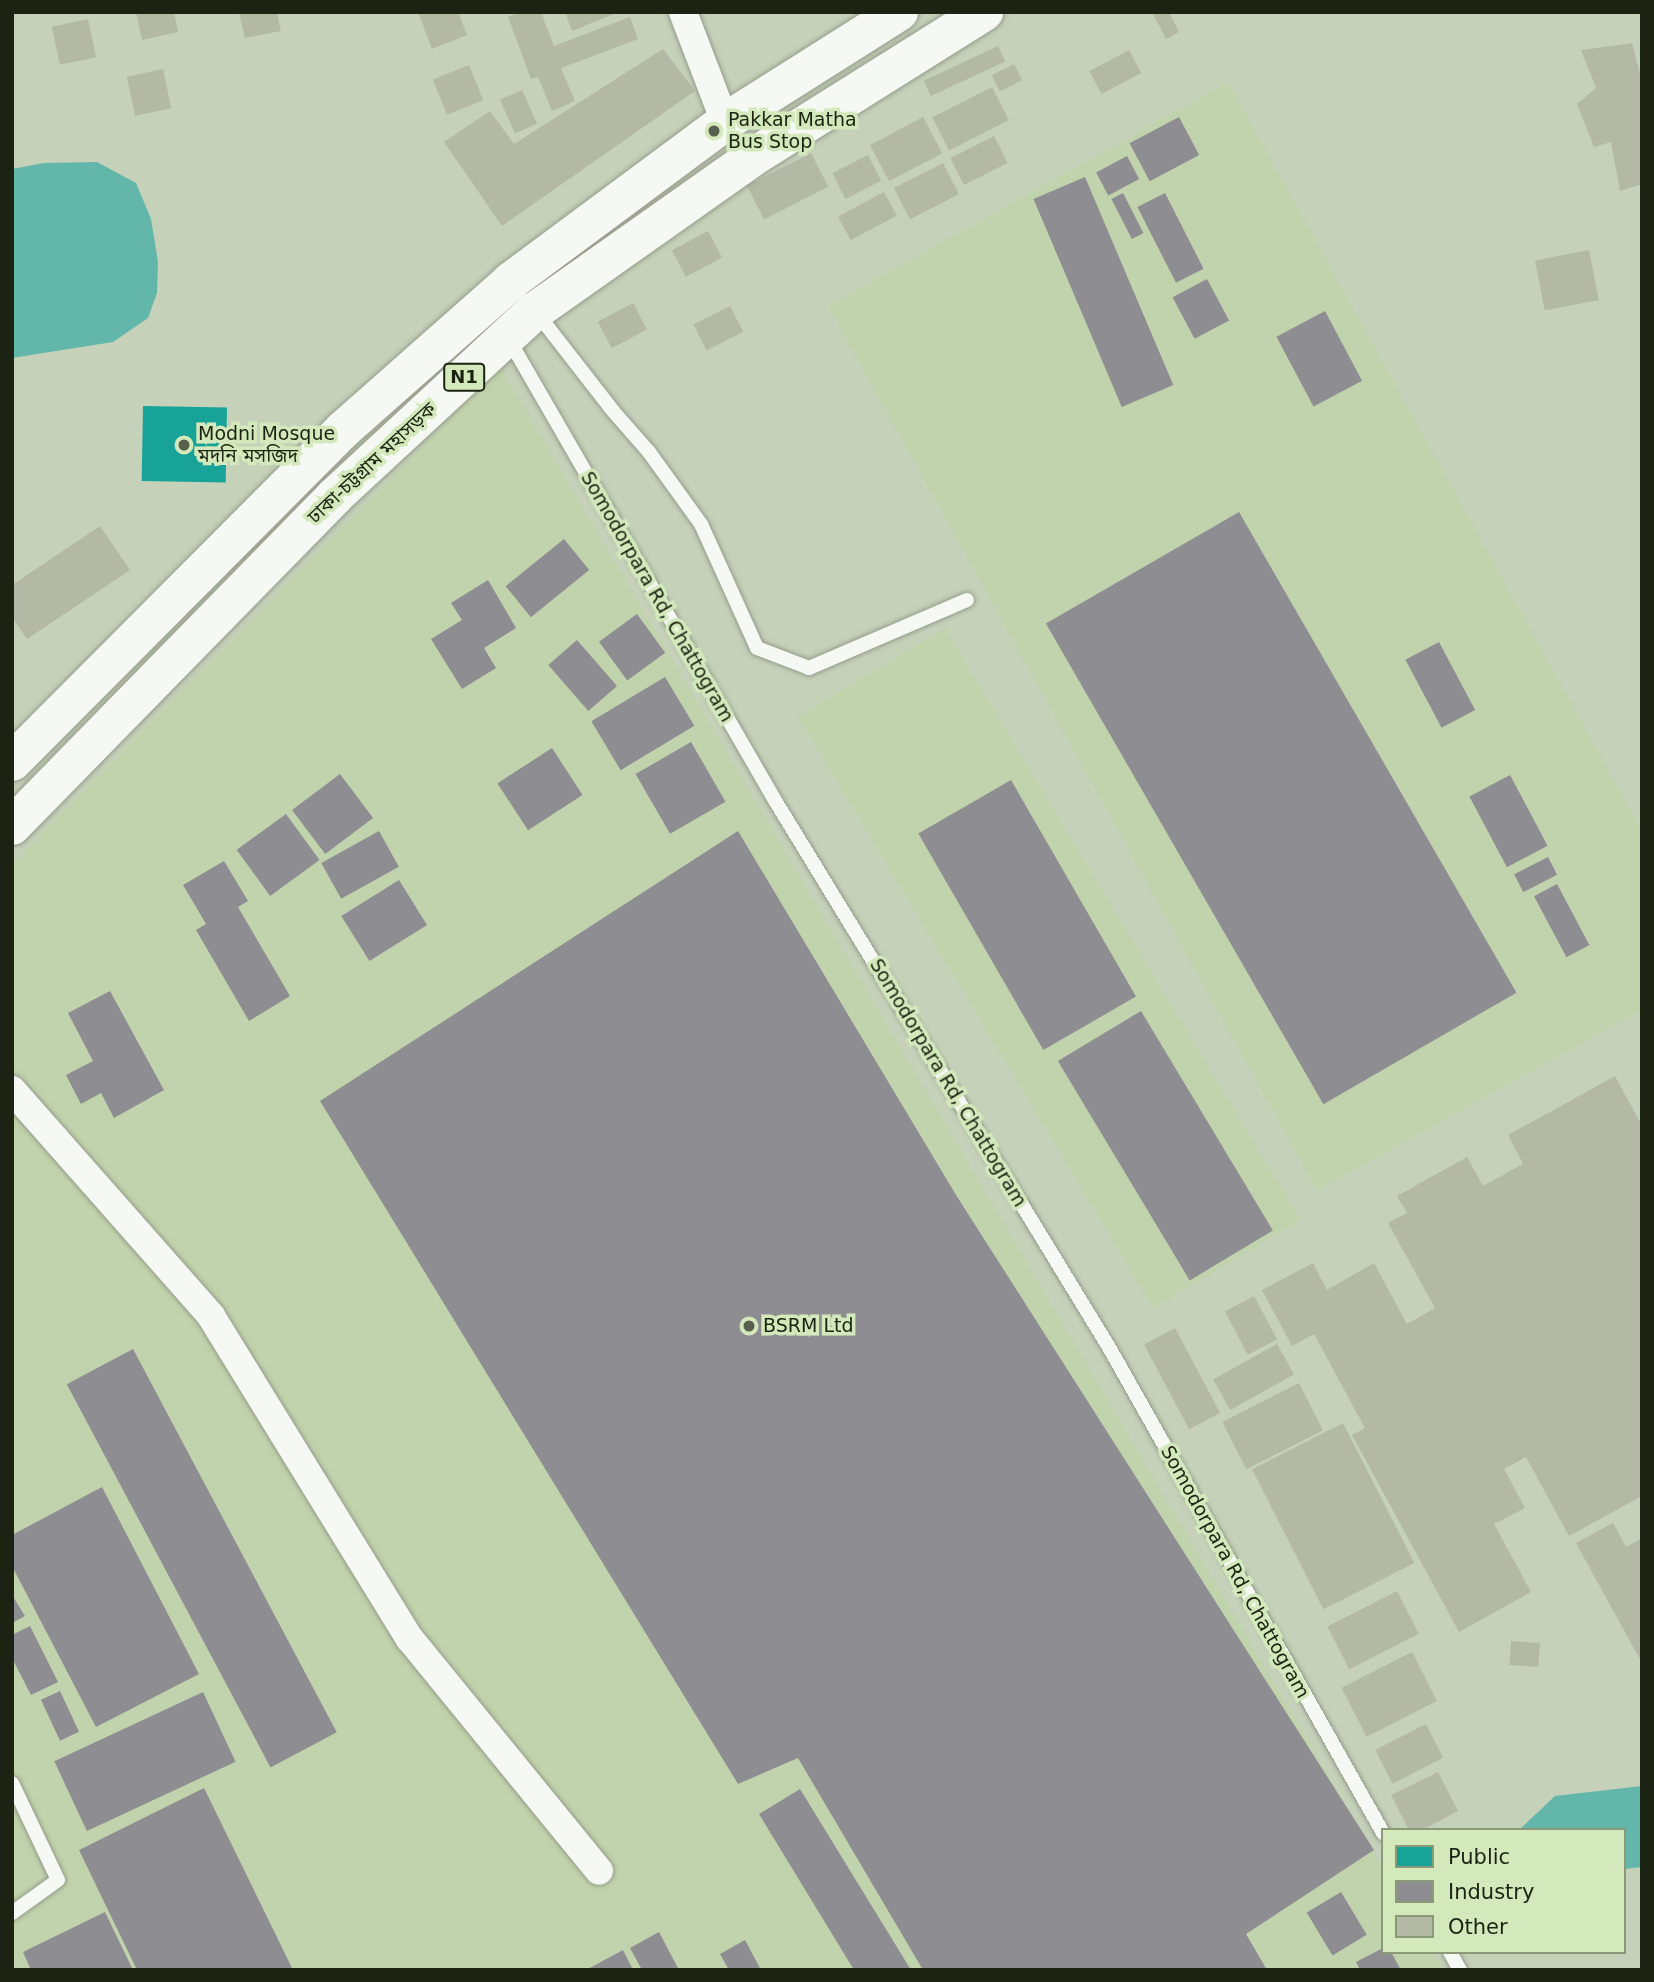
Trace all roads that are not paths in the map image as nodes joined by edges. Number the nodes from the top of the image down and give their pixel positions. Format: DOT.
graph roads {
  1 [pos="683,12"];
  2 [pos="899,12"];
  3 [pos="984,12"];
  4 [pos="725,122"];
  5 [pos="535,311"];
  6 [pos="507,337"];
  7 [pos="967,600"];
  8 [pos="12,762"];
  9 [pos="12,826"];
  10 [pos="12,1090"];
  11 [pos="12,1783"];
  12 [pos="1381,1829"];
  13 [pos="599,1871"];
  14 [pos="12,1913"];
  15 [pos="1451,1954"];
  16 [pos="1460,1970"];
  1 -- 4 [label="street"];
  2 -- 4 [label="highway, N1"];
  3 -- 5 [label="highway, ঢাকা-চট্টগ্রাম মহাসড়ক / N1"];
  4 -- 8 [label="highway, N1"];
  5 -- 6 [label="highway, ঢাকা-চট্টগ্রাম মহাসড়ক / N1"];
  5 -- 7 [label="lane"];
  6 -- 9 [label="highway, ঢাকা-চট্টগ্রাম মহাসড়ক / N1"];
  6 -- 12 [label="lane, Somodorpara Rd, Chattogram"];
  10 -- 13 [label="street"];
  11 -- 14 [label="lane"];
  15 -- 16 [label="lane"];
}
